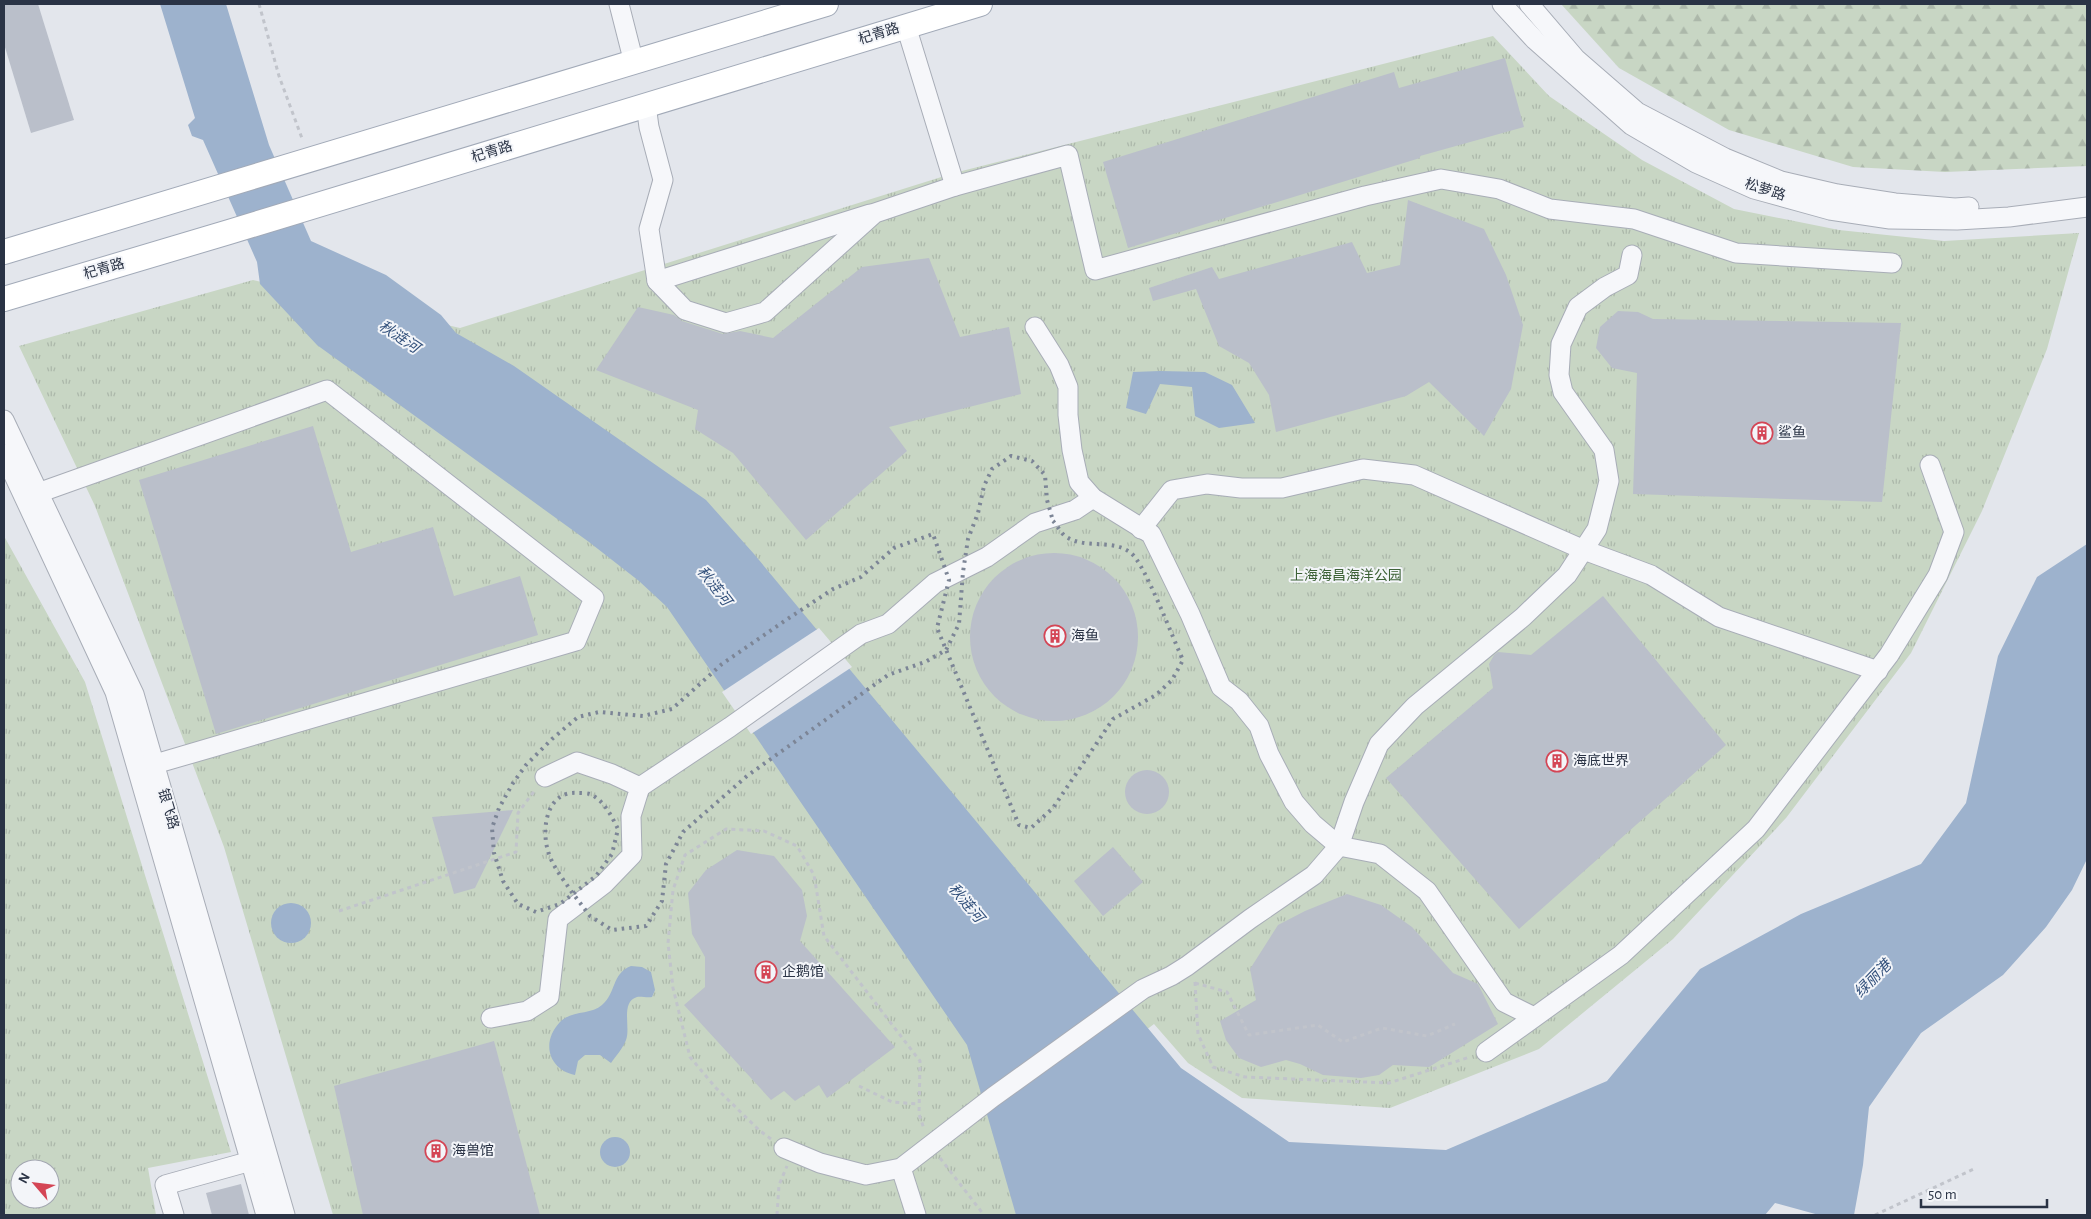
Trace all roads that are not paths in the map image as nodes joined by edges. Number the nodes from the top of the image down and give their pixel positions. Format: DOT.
graph roads {
  1 [pos="618,4"];
  2 [pos="826,4"];
  3 [pos="980,4"];
  4 [pos="1502,4"];
  5 [pos="1529,4"];
  6 [pos="906,26"];
  7 [pos="634,63"];
  8 [pos="646,105"];
  9 [pos="955,186"];
  10 [pos="2087,196"];
  11 [pos="2087,207"];
  12 [pos="874,212"];
  13 [pos="4,252"];
  14 [pos="1632,254"];
  15 [pos="1892,263"];
  16 [pos="657,282"];
  17 [pos="4,299"];
  18 [pos="1035,327"];
  19 [pos="4,420"];
  20 [pos="4,454"];
  21 [pos="1930,465"];
  22 [pos="38,493"];
  23 [pos="1093,498"];
  24 [pos="1141,529"];
  25 [pos="1584,550"];
  26 [pos="1878,671"];
  27 [pos="154,764"];
  28 [pos="545,777"];
  29 [pos="640,787"];
  30 [pos="1339,846"];
  31 [pos="1534,1017"];
  32 [pos="491,1018"];
  33 [pos="1486,1052"];
  34 [pos="789,1150"];
  35 [pos="251,1161"];
  36 [pos="900,1168"];
  37 [pos="174,1215"];
  38 [pos="266,1215"];
  39 [pos="285,1215"];
  40 [pos="916,1215"];
  1 -- 7 [label="street"];
  2 -- 7 [label="main road"];
  3 -- 6 [label="main road, 杞青路"];
  4 -- 11 [label="street, 松萝路"];
  5 -- 10 [label="street, 松萝路"];
  6 -- 8 [label="main road, 杞青路"];
  6 -- 9 [label="street"];
  7 -- 13 [label="main road"];
  8 -- 16 [label="street"];
  8 -- 17 [label="main road, 杞青路"];
  9 -- 12 [label="street"];
  9 -- 15 [label="street"];
  12 -- 16 [label="street"];
  12 -- 16 [label="street"];
  14 -- 25 [label="street"];
  18 -- 23 [label="street"];
  19 -- 22 [label="street, 银飞路"];
  20 -- 35 [label="street"];
  21 -- 26 [label="street"];
  22 -- 27 [label="street, 银飞路"];
  22 -- 27 [label="street"];
  23 -- 24 [label="street"];
  23 -- 29 [label="street"];
  24 -- 25 [label="street"];
  24 -- 30 [label="street"];
  25 -- 26 [label="street"];
  25 -- 30 [label="street"];
  26 -- 31 [label="street"];
  27 -- 39 [label="street, 银飞路"];
  28 -- 29 [label="street"];
  29 -- 32 [label="street"];
  30 -- 31 [label="street"];
  30 -- 36 [label="street"];
  31 -- 33 [label="street"];
  34 -- 36 [label="street"];
  35 -- 37 [label="street"];
  35 -- 38 [label="street"];
  36 -- 40 [label="street"];
}
